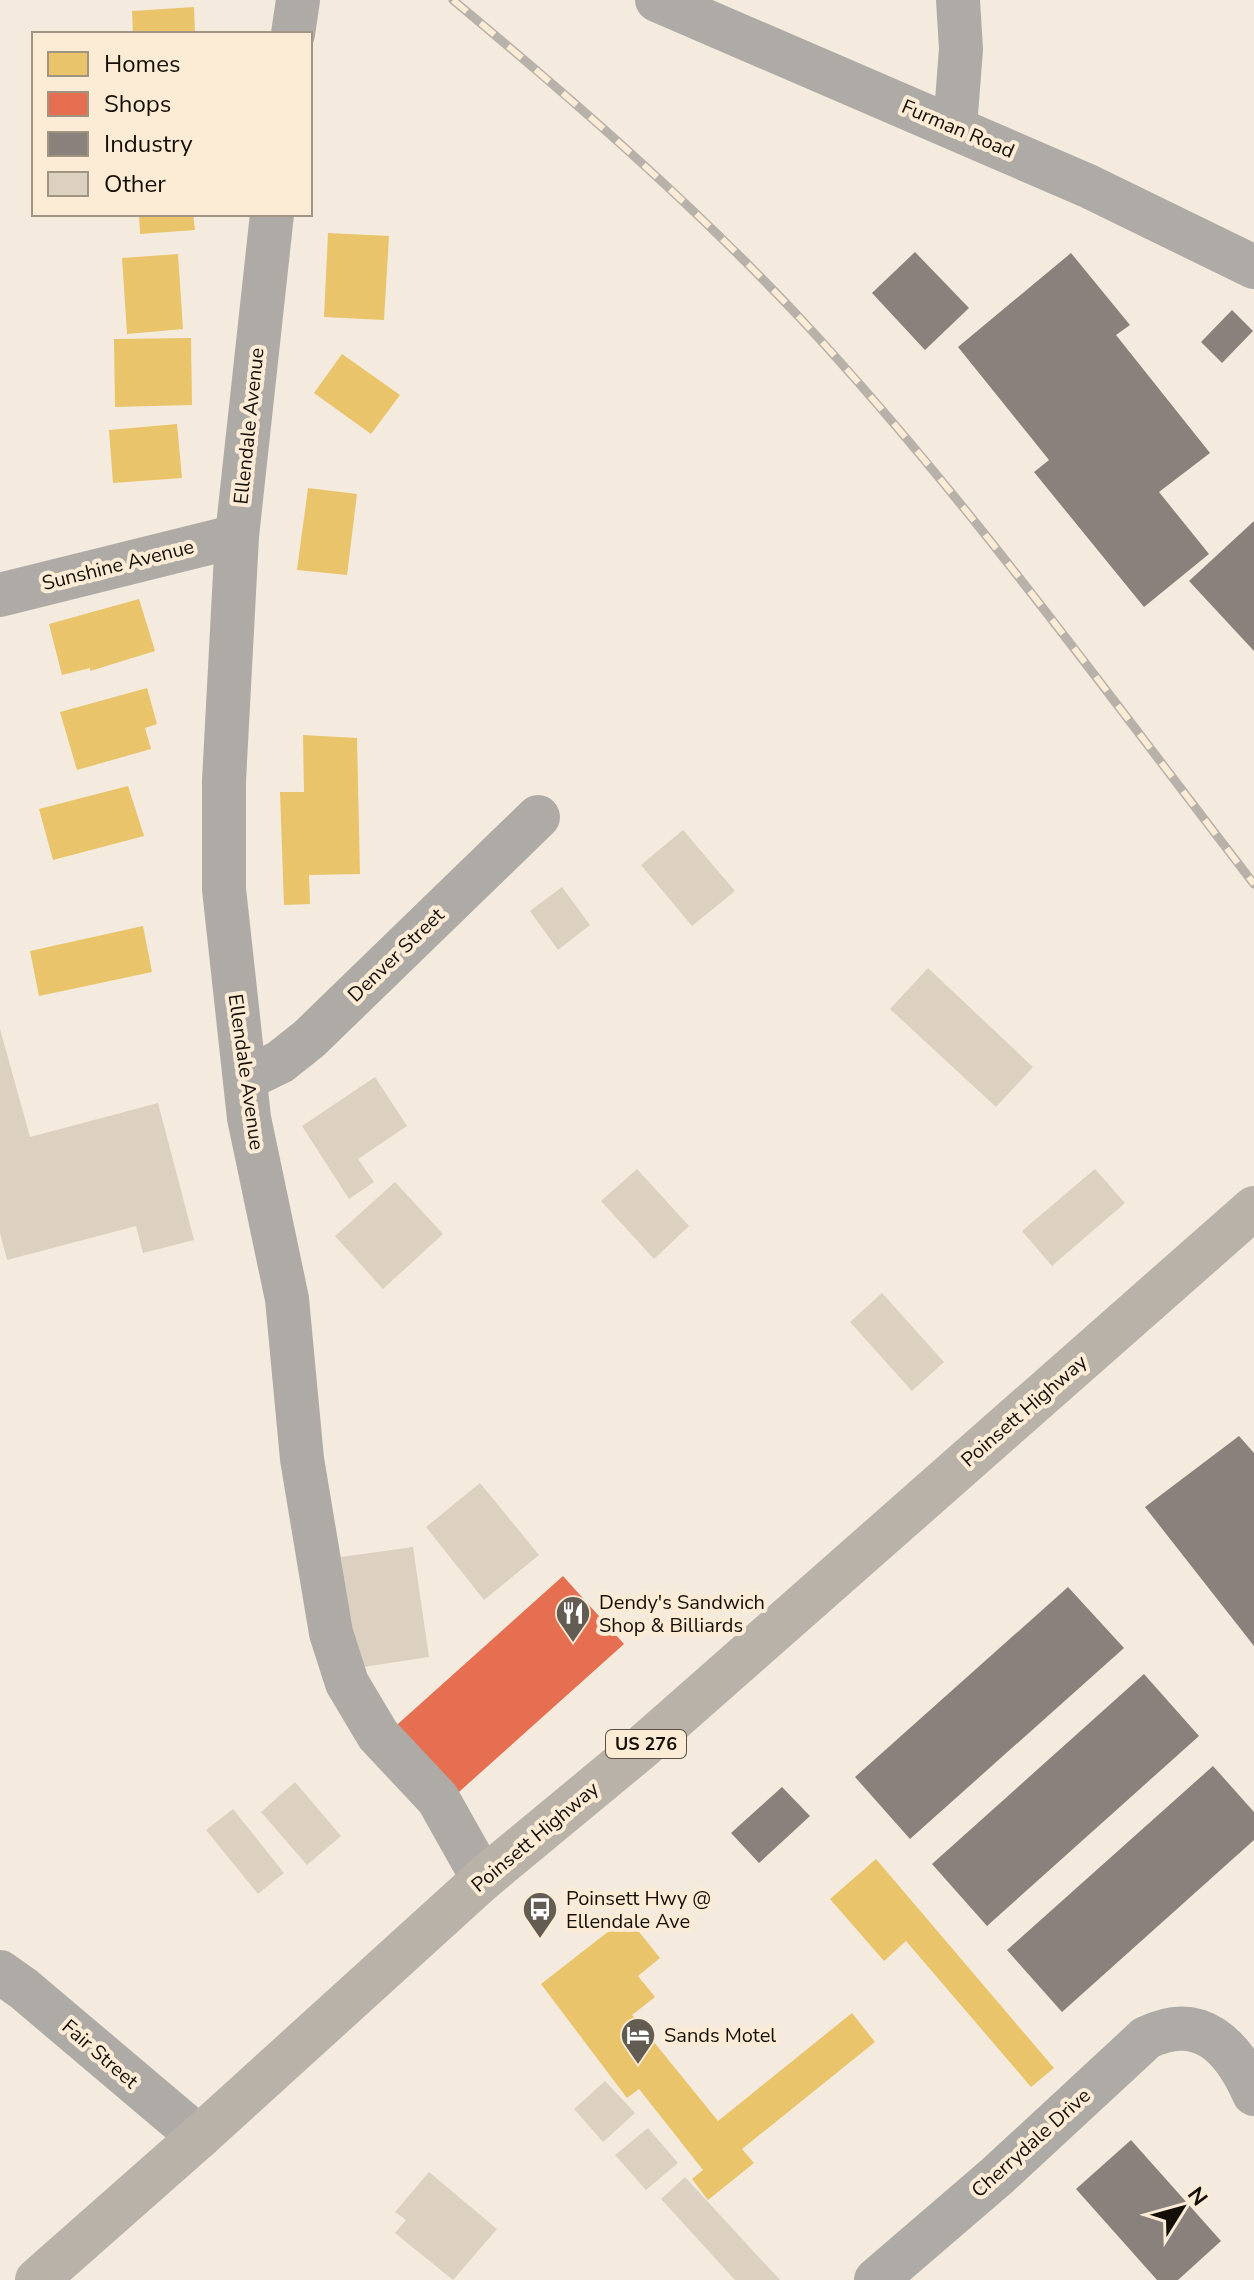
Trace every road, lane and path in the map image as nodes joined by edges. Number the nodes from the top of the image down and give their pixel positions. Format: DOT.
graph roads {
  1 [pos="298,0"];
  2 [pos="657,0"];
  3 [pos="958,0"];
  4 [pos="293,32"];
  5 [pos="955,127"];
  6 [pos="272,216"];
  7 [pos="1254,267"];
  8 [pos="237,536"];
  9 [pos="0,595"];
  10 [pos="538,817"];
  11 [pos="245,1079"];
  12 [pos="1254,1208"];
  13 [pos="483,1879"];
  14 [pos="0,1972"];
  15 [pos="1254,2094"];
  16 [pos="199,2137"];
  17 [pos="37,2280"];
  18 [pos="876,2280"];
  1 -- 4 [label="street"];
  2 -- 5 [label="street, Furman Road"];
  3 -- 5 [label="street"];
  5 -- 7 [label="street, Furman Road"];
  6 -- 8 [label="street, Ellendale Avenue"];
  8 -- 9 [label="street, Sunshine Avenue"];
  8 -- 11 [label="street, Ellendale Avenue"];
  10 -- 11 [label="street, Denver Street"];
  11 -- 13 [label="street, Ellendale Avenue"];
  12 -- 13 [label="highway, Poinsett Highway / US 276"];
  13 -- 16 [label="highway, Poinsett Highway / US 276"];
  14 -- 16 [label="street, Fair Street"];
  15 -- 18 [label="street, Cherrydale Drive"];
  16 -- 17 [label="highway, Poinsett Highway / US 276"];
}
